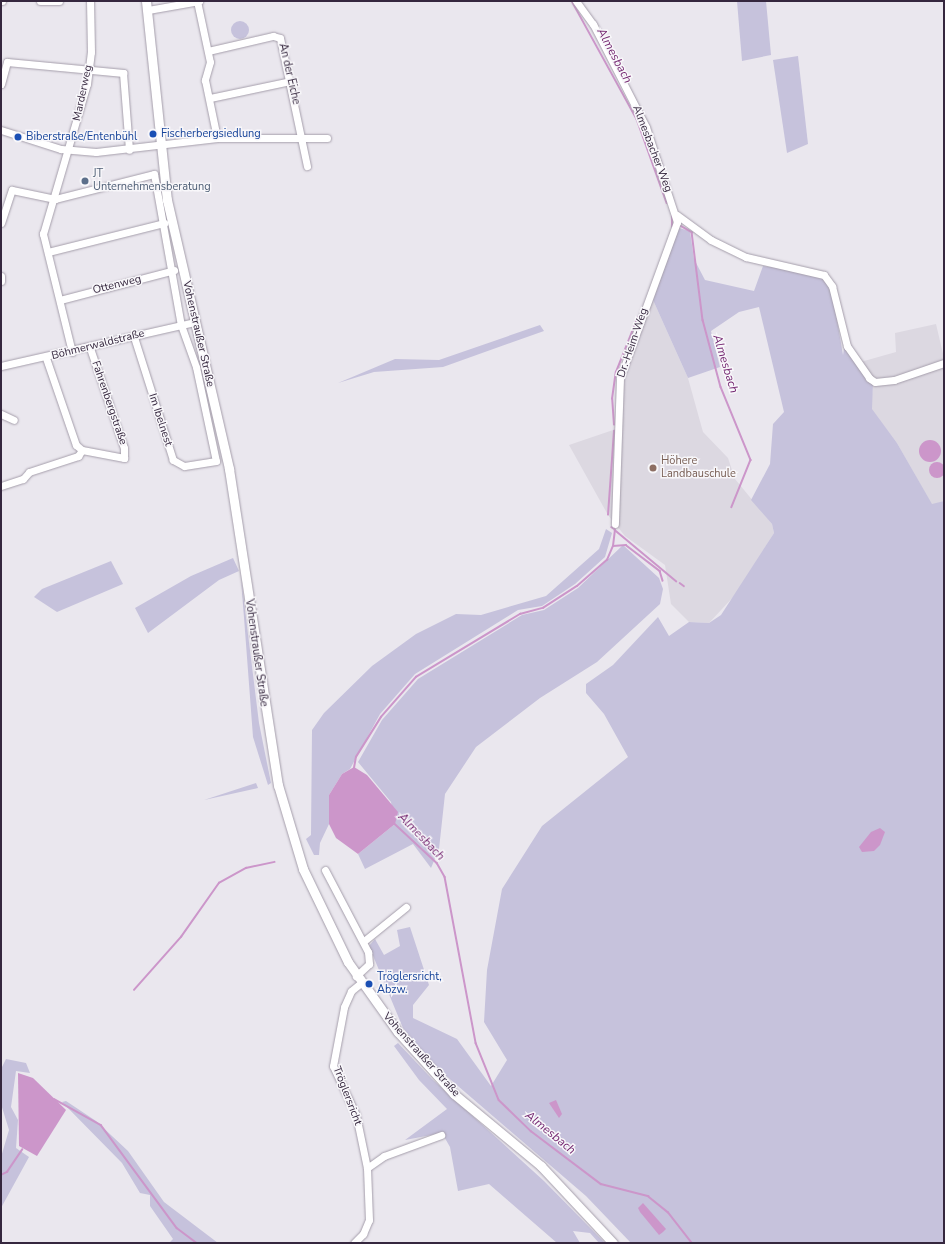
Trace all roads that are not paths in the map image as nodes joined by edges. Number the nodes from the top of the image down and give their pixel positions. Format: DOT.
graph roads {
  1 [pos="40,1"];
  2 [pos="59,1"];
  3 [pos="90,1"];
  4 [pos="198,1"];
  5 [pos="576,1"];
  6 [pos="147,6"];
  7 [pos="208,50"];
  8 [pos="90,69"];
  9 [pos="291,81"];
  10 [pos="1,84"];
  11 [pos="210,98"];
  12 [pos="1,130"];
  13 [pos="303,136"];
  14 [pos="217,138"];
  15 [pos="327,138"];
  16 [pos="159,145"];
  17 [pos="70,150"];
  18 [pos="129,150"];
  19 [pos="307,166"];
  20 [pos="55,199"];
  21 [pos="677,215"];
  22 [pos="1,223"];
  23 [pos="164,223"];
  24 [pos="48,252"];
  25 [pos="174,270"];
  26 [pos="1,276"];
  27 [pos="1,281"];
  28 [pos="60,300"];
  29 [pos="194,322"];
  30 [pos="181,325"];
  31 [pos="134,336"];
  32 [pos="90,348"];
  33 [pos="72,352"];
  34 [pos="46,358"];
  35 [pos="944,363"];
  36 [pos="1,366"];
  37 [pos="1,414"];
  38 [pos="14,420"];
  39 [pos="82,450"];
  40 [pos="216,461"];
  41 [pos="1,486"];
  42 [pos="615,524"];
  43 [pos="325,870"];
  44 [pos="406,907"];
  45 [pos="364,941"];
  46 [pos="359,979"];
  47 [pos="441,1135"];
  48 [pos="367,1168"];
  49 [pos="354,1243"];
  50 [pos="614,1243"];
  1 -- 2 [label="street"];
  3 -- 8 [label="street, Marderweg"];
  4 -- 6 [label="street"];
  4 -- 7 [label="street"];
  5 -- 21 [label="street, Almesbacher Weg"];
  6 -- 16 [label="main road, Vohenstraußer Straße"];
  7 -- 9 [label="street, An der Eiche"];
  7 -- 11 [label="street"];
  8 -- 10 [label="street"];
  8 -- 17 [label="street, Marderweg"];
  8 -- 18 [label="street"];
  9 -- 11 [label="street"];
  9 -- 13 [label="street, An der Eiche"];
  11 -- 14 [label="street"];
  12 -- 17 [label="street"];
  13 -- 14 [label="street"];
  13 -- 15 [label="street"];
  13 -- 19 [label="street, An der Eiche"];
  14 -- 16 [label="street"];
  16 -- 18 [label="street"];
  16 -- 29 [label="main road, Vohenstraußer Straße"];
  17 -- 18 [label="street"];
  17 -- 20 [label="street, Marderweg"];
  20 -- 22 [label="street"];
  20 -- 23 [label="street, Vohenstraußer Straße"];
  20 -- 24 [label="street, Marderweg"];
  21 -- 35 [label="street"];
  21 -- 42 [label="street, Dr.-Heim-Weg"];
  23 -- 24 [label="street"];
  23 -- 25 [label="street, Vohenstraußer Straße"];
  24 -- 28 [label="street, Marderweg"];
  25 -- 28 [label="street, Ottenweg"];
  25 -- 30 [label="street, Vohenstraußer Straße"];
  26 -- 27 [label="street"];
  28 -- 33 [label="street, Marderweg"];
  29 -- 30 [label="street, Böhmerwaldstraße"];
  29 -- 46 [label="main road, Vohenstraußer Straße"];
  30 -- 31 [label="street, Böhmerwaldstraße"];
  30 -- 40 [label="street, Vohenstraußer Straße"];
  31 -- 32 [label="street, Böhmerwaldstraße"];
  31 -- 40 [label="street, Im Ibelnest"];
  32 -- 33 [label="street, Böhmerwaldstraße"];
  32 -- 39 [label="street, Fahrenbergstraße"];
  33 -- 34 [label="street, Böhmerwaldstraße"];
  34 -- 36 [label="street, Böhmerwaldstraße"];
  34 -- 39 [label="street"];
  37 -- 38 [label="street"];
  39 -- 41 [label="street"];
  43 -- 45 [label="street"];
  44 -- 45 [label="street"];
  45 -- 46 [label="street, Tröglersricht"];
  46 -- 48 [label="street, Tröglersricht"];
  46 -- 50 [label="main road, Vohenstraußer Straße"];
  47 -- 48 [label="street"];
  48 -- 49 [label="street, Tröglersricht"];
}
